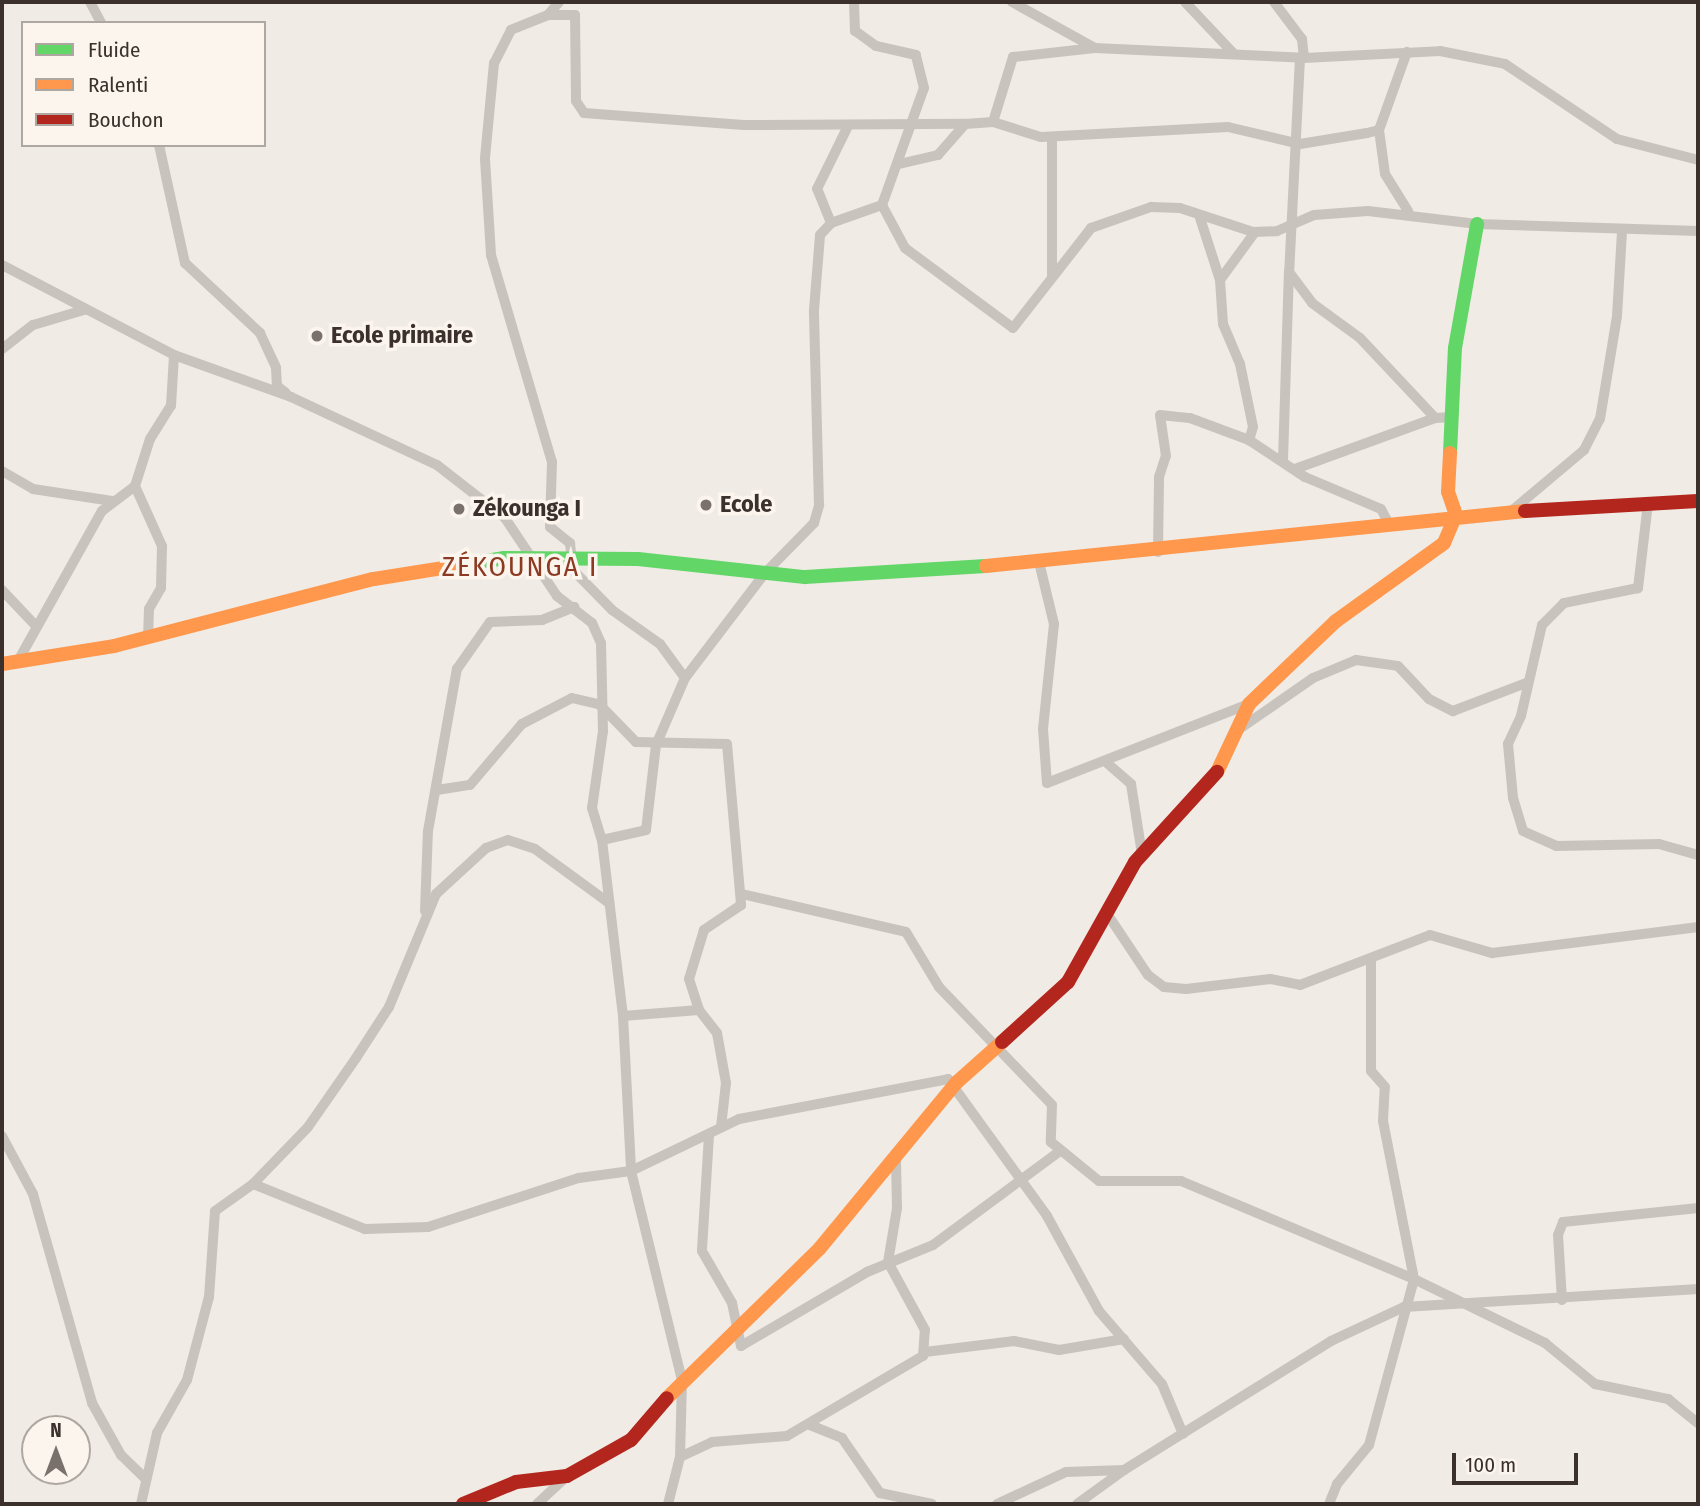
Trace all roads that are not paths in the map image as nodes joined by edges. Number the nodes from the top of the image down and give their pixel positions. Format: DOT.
graph roads {
  1 [pos="90,2"];
  2 [pos="559,2"];
  3 [pos="854,2"];
  4 [pos="1012,2"];
  5 [pos="1185,2"];
  6 [pos="1274,2"];
  7 [pos="548,15"];
  8 [pos="100,21"];
  9 [pos="1095,48"];
  10 [pos="1407,52"];
  11 [pos="1233,53"];
  12 [pos="1302,58"];
  13 [pos="993,122"];
  14 [pos="965,124"];
  15 [pos="846,128"];
  16 [pos="913,129"];
  17 [pos="1379,130"];
  18 [pos="1052,138"];
  19 [pos="1300,144"];
  20 [pos="159,147"];
  21 [pos="1698,160"];
  22 [pos="899,164"];
  23 [pos="882,205"];
  24 [pos="1408,211"];
  25 [pos="1200,218"];
  26 [pos="831,223"];
  27 [pos="1293,223"];
  28 [pos="1477,224"];
  29 [pos="1622,231"];
  30 [pos="1255,232"];
  31 [pos="1698,232"];
  32 [pos="2,265"];
  33 [pos="1289,272"];
  34 [pos="1052,277"];
  35 [pos="1220,279"];
  36 [pos="84,310"];
  37 [pos="2,349"];
  38 [pos="174,355"];
  39 [pos="291,397"];
  40 [pos="1453,417"];
  41 [pos="1435,418"];
  42 [pos="1249,440"];
  43 [pos="1283,460"];
  44 [pos="1295,469"];
  45 [pos="2,471"];
  46 [pos="135,486"];
  47 [pos="112,500"];
  48 [pos="1698,501"];
  49 [pos="1648,503"];
  50 [pos="1509,513"];
  51 [pos="1456,515"];
  52 [pos="1389,524"];
  53 [pos="1158,552"];
  54 [pos="536,557"];
  55 [pos="570,557"];
  56 [pos="1039,562"];
  57 [pos="765,573"];
  58 [pos="2,590"];
  59 [pos="574,607"];
  60 [pos="612,610"];
  61 [pos="592,623"];
  62 [pos="36,626"];
  63 [pos="148,638"];
  64 [pos="18,662"];
  65 [pos="2,664"];
  66 [pos="685,678"];
  67 [pos="1526,683"];
  68 [pos="599,704"];
  69 [pos="1249,704"];
  70 [pos="1238,730"];
  71 [pos="656,745"];
  72 [pos="1107,763"];
  73 [pos="437,790"];
  74 [pos="602,841"];
  75 [pos="1142,854"];
  76 [pos="1698,855"];
  77 [pos="742,894"];
  78 [pos="609,903"];
  79 [pos="425,914"];
  80 [pos="1108,915"];
  81 [pos="1698,927"];
  82 [pos="1371,962"];
  83 [pos="699,1010"];
  84 [pos="624,1016"];
  85 [pos="999,1048"];
  86 [pos="956,1083"];
  87 [pos="721,1127"];
  88 [pos="709,1135"];
  89 [pos="2,1136"];
  90 [pos="1060,1151"];
  91 [pos="896,1159"];
  92 [pos="631,1171"];
  93 [pos="1017,1180"];
  94 [pos="253,1184"];
  95 [pos="1698,1208"];
  96 [pos="888,1262"];
  97 [pos="1413,1279"];
  98 [pos="1698,1289"];
  99 [pos="1562,1300"];
  100 [pos="1460,1302"];
  101 [pos="1404,1307"];
  102 [pos="736,1336"];
  103 [pos="1124,1339"];
  104 [pos="925,1352"];
  105 [pos="682,1381"];
  106 [pos="1698,1423"];
  107 [pos="810,1425"];
  108 [pos="1183,1434"];
  109 [pos="680,1457"];
  110 [pos="1124,1470"];
  111 [pos="567,1476"];
  112 [pos="146,1479"];
  113 [pos="141,1504"];
  114 [pos="463,1504"];
  115 [pos="537,1504"];
  116 [pos="668,1504"];
  117 [pos="932,1504"];
  118 [pos="996,1504"];
  119 [pos="1077,1504"];
  120 [pos="1329,1504"];
  1 -- 8 [label="street"];
  2 -- 7 [label="street"];
  3 -- 16 [label="street"];
  4 -- 9 [label="street"];
  5 -- 11 [label="street"];
  6 -- 12 [label="street"];
  7 -- 15 [label="street"];
  7 -- 55 [label="street"];
  9 -- 11 [label="street"];
  9 -- 13 [label="street"];
  10 -- 12 [label="street"];
  10 -- 17 [label="street"];
  10 -- 21 [label="street"];
  11 -- 12 [label="street"];
  12 -- 19 [label="street"];
  13 -- 14 [label="street"];
  13 -- 18 [label="street"];
  14 -- 16 [label="street"];
  14 -- 22 [label="street"];
  15 -- 16 [label="street"];
  15 -- 26 [label="street"];
  16 -- 22 [label="street"];
  17 -- 19 [label="street"];
  17 -- 24 [label="street"];
  18 -- 19 [label="street"];
  18 -- 34 [label="street"];
  19 -- 27 [label="street"];
  20 -- 39 [label="street"];
  22 -- 23 [label="street"];
  23 -- 26 [label="street"];
  23 -- 34 [label="street"];
  24 -- 27 [label="street"];
  24 -- 28 [label="street"];
  25 -- 30 [label="street"];
  25 -- 34 [label="street"];
  25 -- 35 [label="street"];
  26 -- 57 [label="street"];
  27 -- 30 [label="street"];
  27 -- 33 [label="street"];
  28 -- 29 [label="street"];
  28 -- 40 [label="street"];
  29 -- 31 [label="street"];
  29 -- 50 [label="street"];
  30 -- 35 [label="street"];
  32 -- 36 [label="street"];
  33 -- 41 [label="street"];
  33 -- 43 [label="street"];
  35 -- 42 [label="street"];
  36 -- 37 [label="street"];
  36 -- 38 [label="street"];
  38 -- 39 [label="street"];
  38 -- 46 [label="street"];
  39 -- 54 [label="street"];
  40 -- 41 [label="street"];
  40 -- 51 [label="street"];
  41 -- 44 [label="street"];
  42 -- 43 [label="street"];
  42 -- 53 [label="street"];
  43 -- 44 [label="street"];
  44 -- 52 [label="street"];
  45 -- 47 [label="street"];
  46 -- 47 [label="street"];
  46 -- 63 [label="street"];
  47 -- 62 [label="street"];
  48 -- 49 [label="street"];
  49 -- 50 [label="street"];
  49 -- 67 [label="street"];
  50 -- 51 [label="street"];
  51 -- 52 [label="street"];
  51 -- 69 [label="street"];
  52 -- 53 [label="street"];
  53 -- 56 [label="street"];
  54 -- 55 [label="street"];
  54 -- 59 [label="street"];
  54 -- 63 [label="street"];
  55 -- 57 [label="street"];
  55 -- 60 [label="street"];
  56 -- 57 [label="street"];
  56 -- 72 [label="street"];
  57 -- 66 [label="street"];
  58 -- 62 [label="street"];
  59 -- 61 [label="street"];
  59 -- 73 [label="street"];
  60 -- 61 [label="street"];
  60 -- 66 [label="street"];
  61 -- 68 [label="street"];
  62 -- 64 [label="street"];
  63 -- 64 [label="street"];
  64 -- 65 [label="street"];
  66 -- 71 [label="street"];
  67 -- 70 [label="street"];
  67 -- 76 [label="street"];
  68 -- 71 [label="street"];
  68 -- 73 [label="street"];
  68 -- 74 [label="street"];
  69 -- 70 [label="street"];
  69 -- 72 [label="street"];
  70 -- 75 [label="street"];
  71 -- 74 [label="street"];
  71 -- 77 [label="street"];
  72 -- 75 [label="street"];
  73 -- 79 [label="street"];
  74 -- 78 [label="street"];
  75 -- 80 [label="street"];
  77 -- 83 [label="street"];
  77 -- 85 [label="street"];
  78 -- 79 [label="street"];
  78 -- 84 [label="street"];
  79 -- 94 [label="street"];
  80 -- 82 [label="street"];
  80 -- 85 [label="street"];
  81 -- 82 [label="street"];
  82 -- 97 [label="street"];
  83 -- 84 [label="street"];
  83 -- 87 [label="street"];
  84 -- 92 [label="street"];
  85 -- 86 [label="street"];
  85 -- 90 [label="street"];
  86 -- 87 [label="street"];
  86 -- 91 [label="street"];
  86 -- 93 [label="street"];
  87 -- 88 [label="street"];
  88 -- 92 [label="street"];
  88 -- 102 [label="street"];
  89 -- 112 [label="street"];
  90 -- 93 [label="street"];
  90 -- 97 [label="street"];
  91 -- 96 [label="street"];
  91 -- 102 [label="street"];
  92 -- 94 [label="street"];
  92 -- 105 [label="street"];
  93 -- 96 [label="street"];
  93 -- 103 [label="street"];
  94 -- 112 [label="street"];
  95 -- 99 [label="street"];
  96 -- 102 [label="street"];
  96 -- 104 [label="street"];
  97 -- 100 [label="street"];
  97 -- 101 [label="street"];
  98 -- 99 [label="street"];
  99 -- 100 [label="street"];
  100 -- 101 [label="street"];
  100 -- 106 [label="street"];
  101 -- 108 [label="street"];
  101 -- 120 [label="street"];
  102 -- 105 [label="street"];
  103 -- 104 [label="street"];
  103 -- 108 [label="street"];
  104 -- 107 [label="street"];
  105 -- 109 [label="street"];
  105 -- 111 [label="street"];
  107 -- 109 [label="street"];
  107 -- 117 [label="street"];
  108 -- 110 [label="street"];
  109 -- 116 [label="street"];
  110 -- 118 [label="street"];
  110 -- 119 [label="street"];
  111 -- 114 [label="street"];
  111 -- 115 [label="street"];
  112 -- 113 [label="street"];
}
